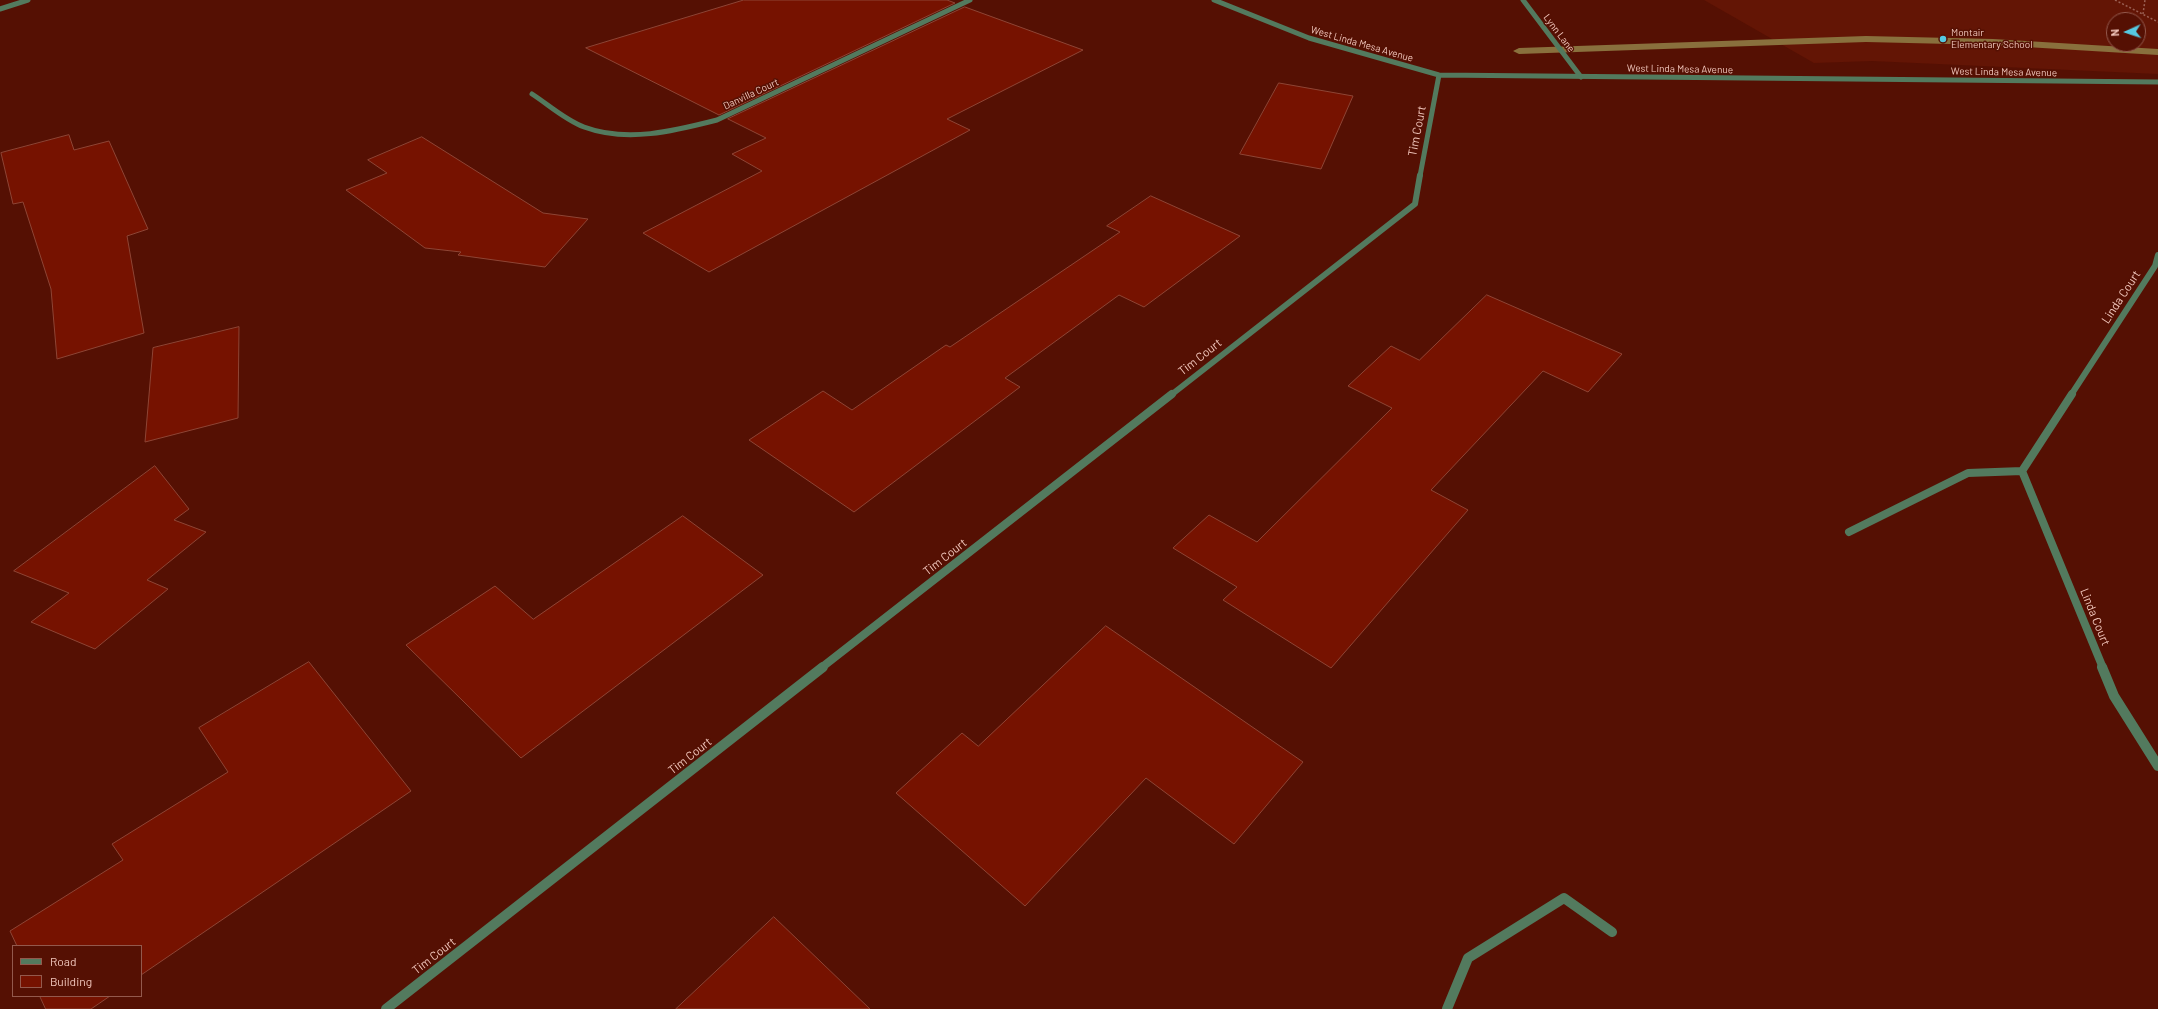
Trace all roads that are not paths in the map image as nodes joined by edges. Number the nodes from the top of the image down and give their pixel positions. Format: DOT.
graph roads {
  1 [pos="28,0"];
  2 [pos="970,0"];
  3 [pos="1214,0"];
  4 [pos="1523,0"];
  5 [pos="0,9"];
  6 [pos="1439,75"];
  7 [pos="1580,77"];
  8 [pos="2158,82"];
  9 [pos="532,94"];
  10 [pos="2158,255"];
  11 [pos="2022,471"];
  12 [pos="1849,532"];
  13 [pos="2158,766"];
  14 [pos="1612,932"];
  15 [pos="386,1009"];
  16 [pos="1447,1009"];
  1 -- 5 [label="street"];
  2 -- 9 [label="street, Danvilla Court"];
  3 -- 6 [label="street, West Linda Mesa Avenue"];
  4 -- 7 [label="street, Lynn Lane"];
  6 -- 7 [label="street, West Linda Mesa Avenue"];
  6 -- 15 [label="street, Tim Court"];
  7 -- 8 [label="street, West Linda Mesa Avenue"];
  10 -- 11 [label="street, Linda Court"];
  11 -- 12 [label="street"];
  11 -- 13 [label="street, Linda Court"];
  14 -- 16 [label="street"];
}
